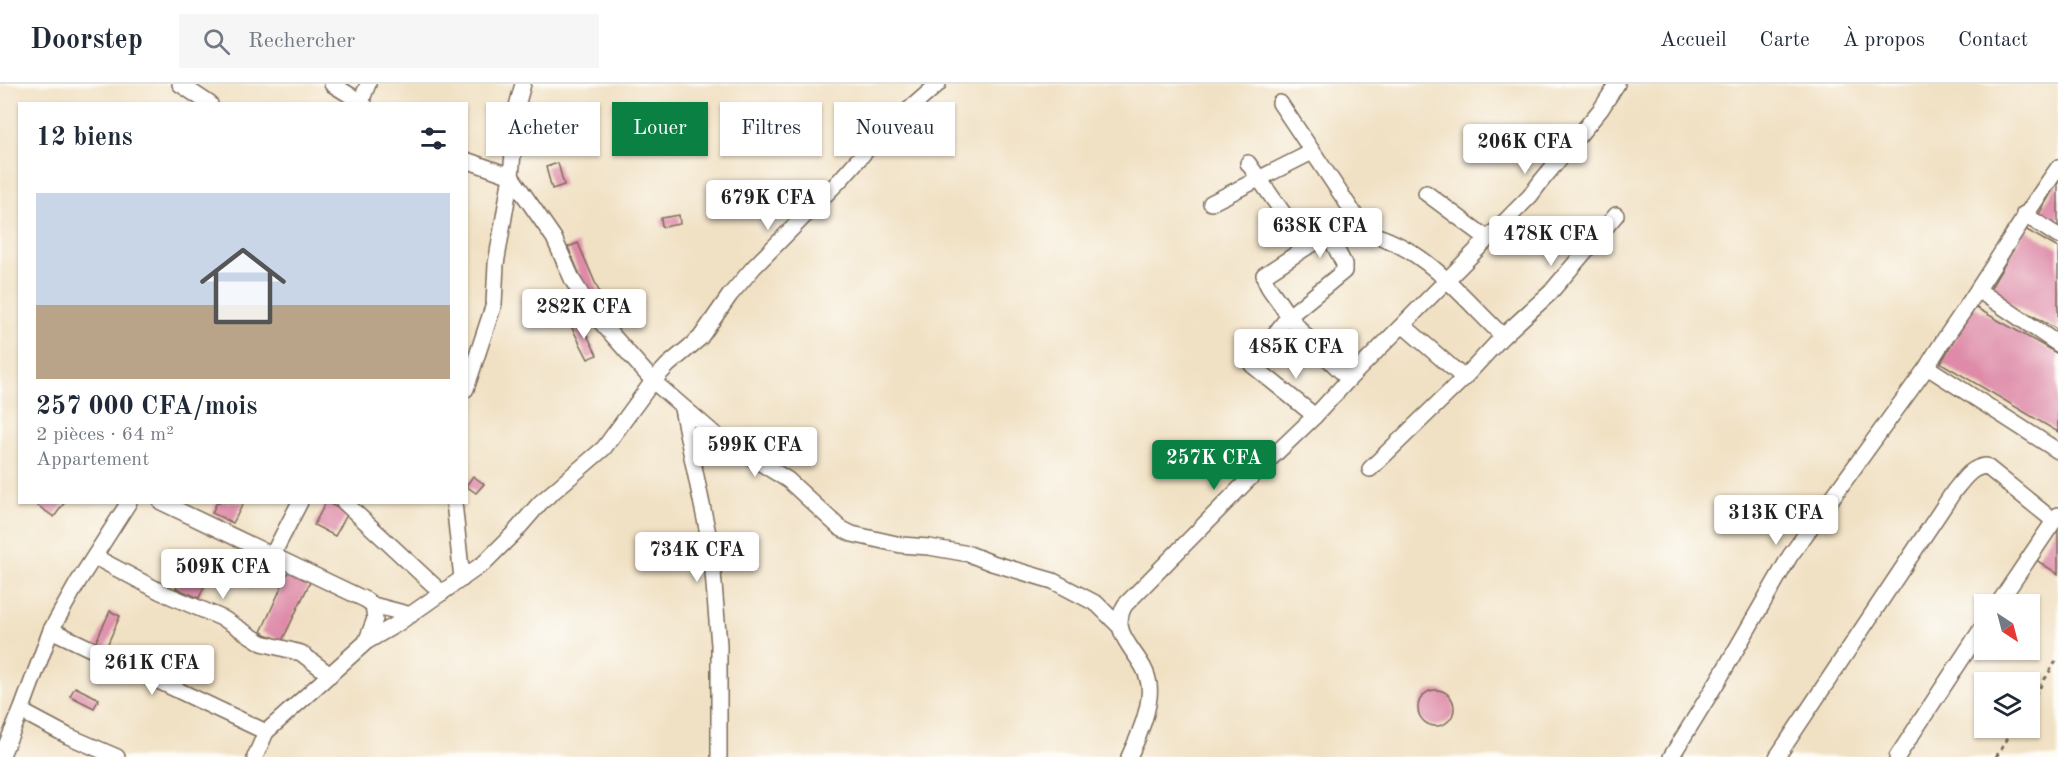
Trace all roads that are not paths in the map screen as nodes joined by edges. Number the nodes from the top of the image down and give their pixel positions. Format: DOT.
graph roads {
  1 [pos="180,84"];
  2 [pos="332,84"];
  3 [pos="368,84"];
  4 [pos="523,84"];
  5 [pos="938,84"];
  6 [pos="1617,84"];
  7 [pos="207,102"];
  8 [pos="360,102"];
  9 [pos="362,102"];
  10 [pos="1280,103"];
  11 [pos="1312,152"];
  12 [pos="468,160"];
  13 [pos="1248,163"];
  14 [pos="2058,168"];
  15 [pos="511,176"];
  16 [pos="1260,180"];
  17 [pos="1426,193"];
  18 [pos="1211,203"];
  19 [pos="2024,214"];
  20 [pos="1616,215"];
  21 [pos="1358,221"];
  22 [pos="2058,236"];
  23 [pos="1330,237"];
  24 [pos="1488,239"];
  25 [pos="1307,247"];
  26 [pos="1447,280"];
  27 [pos="1978,290"];
  28 [pos="1288,317"];
  29 [pos="1404,326"];
  30 [pos="1503,336"];
  31 [pos="2058,344"];
  32 [pos="1928,367"];
  33 [pos="1464,378"];
  34 [pos="1349,379"];
  35 [pos="653,381"];
  36 [pos="468,383"];
  37 [pos="682,409"];
  38 [pos="1315,417"];
  39 [pos="2058,451"];
  40 [pos="1370,469"];
  41 [pos="128,504"];
  42 [pos="165,504"];
  43 [pos="299,504"];
  44 [pos="346,504"];
  45 [pos="454,504"];
  46 [pos="2056,518"];
  47 [pos="273,554"];
  48 [pos="95,557"];
  49 [pos="462,579"];
  50 [pos="442,593"];
  51 [pos="2005,594"];
  52 [pos="373,605"];
  53 [pos="411,615"];
  54 [pos="1118,625"];
  55 [pos="51,630"];
  56 [pos="1974,640"];
  57 [pos="366,642"];
  58 [pos="330,675"];
  59 [pos="21,711"];
  60 [pos="266,732"];
  61 [pos="4,739"];
  62 [pos="1,757"];
  63 [pos="117,757"];
  64 [pos="255,757"];
  65 [pos="719,757"];
  66 [pos="1129,757"];
  67 [pos="1671,757"];
  68 [pos="1777,757"];
  69 [pos="1897,757"];
  1 -- 7 [label="street"];
  2 -- 8 [label="street"];
  3 -- 9 [label="street"];
  4 -- 15 [label="street"];
  5 -- 35 [label="street"];
  6 -- 24 [label="street"];
  10 -- 11 [label="street"];
  11 -- 16 [label="street"];
  11 -- 21 [label="street"];
  12 -- 15 [label="street"];
  13 -- 16 [label="street"];
  14 -- 19 [label="street"];
  15 -- 35 [label="street"];
  15 -- 36 [label="street"];
  16 -- 18 [label="street"];
  16 -- 25 [label="street"];
  17 -- 24 [label="street"];
  19 -- 22 [label="street"];
  19 -- 27 [label="street"];
  20 -- 30 [label="street"];
  21 -- 23 [label="street"];
  21 -- 26 [label="street"];
  23 -- 25 [label="street"];
  23 -- 28 [label="street"];
  24 -- 26 [label="street"];
  25 -- 28 [label="street"];
  26 -- 29 [label="street"];
  26 -- 30 [label="street"];
  27 -- 31 [label="street"];
  27 -- 32 [label="street"];
  28 -- 34 [label="street"];
  28 -- 38 [label="street"];
  29 -- 33 [label="street"];
  29 -- 34 [label="street"];
  30 -- 33 [label="street"];
  32 -- 39 [label="street"];
  32 -- 67 [label="street"];
  33 -- 40 [label="street"];
  34 -- 38 [label="street"];
  35 -- 37 [label="street"];
  35 -- 49 [label="street"];
  37 -- 54 [label="street"];
  37 -- 65 [label="street"];
  38 -- 54 [label="street"];
  41 -- 48 [label="street"];
  42 -- 47 [label="street"];
  43 -- 47 [label="street"];
  44 -- 50 [label="street"];
  45 -- 49 [label="street"];
  46 -- 51 [label="street"];
  46 -- 68 [label="street"];
  47 -- 52 [label="street"];
  48 -- 55 [label="street"];
  48 -- 58 [label="street"];
  49 -- 50 [label="street"];
  50 -- 53 [label="street"];
  52 -- 53 [label="street"];
  52 -- 57 [label="street"];
  53 -- 57 [label="street"];
  54 -- 66 [label="street"];
  55 -- 59 [label="street"];
  55 -- 60 [label="street"];
  56 -- 69 [label="street"];
  57 -- 58 [label="street"];
  58 -- 60 [label="street"];
  59 -- 61 [label="street"];
  59 -- 63 [label="street"];
  60 -- 64 [label="street"];
  61 -- 62 [label="street"];
}
